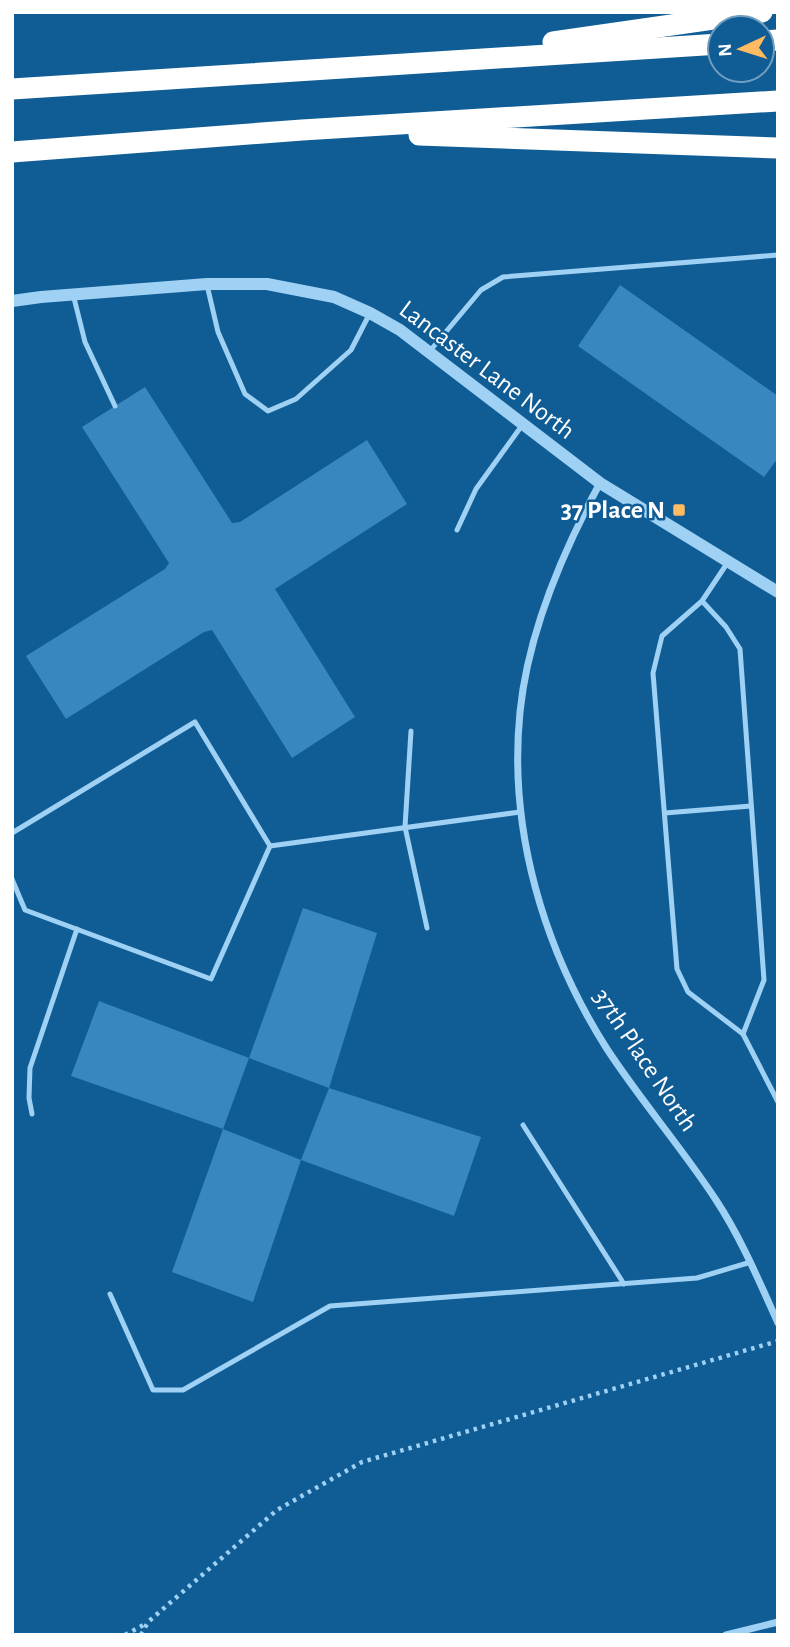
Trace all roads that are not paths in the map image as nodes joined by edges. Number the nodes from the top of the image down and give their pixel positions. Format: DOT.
graph roads {
  1 [pos="762,12"];
  2 [pos="706,45"];
  3 [pos="390,65"];
  4 [pos="12,89"];
  5 [pos="778,102"];
  6 [pos="302,130"];
  7 [pos="778,148"];
  8 [pos="12,152"];
  9 [pos="778,255"];
  10 [pos="207,284"];
  11 [pos="73,294"];
  12 [pos="12,301"];
  13 [pos="370,313"];
  14 [pos="429,352"];
  15 [pos="115,406"];
  16 [pos="523,424"];
  17 [pos="600,483"];
  18 [pos="457,530"];
  19 [pos="728,562"];
  20 [pos="778,592"];
  21 [pos="702,601"];
  22 [pos="411,731"];
  23 [pos="751,806"];
  24 [pos="520,812"];
  25 [pos="665,813"];
  26 [pos="405,827"];
  27 [pos="12,833"];
  28 [pos="270,846"];
  29 [pos="12,879"];
  30 [pos="427,928"];
  31 [pos="77,929"];
  32 [pos="743,1034"];
  33 [pos="778,1102"];
  34 [pos="32,1114"];
  35 [pos="523,1125"];
  36 [pos="751,1262"];
  37 [pos="624,1284"];
  38 [pos="110,1294"];
  39 [pos="778,1323"];
  40 [pos="778,1622"];
  41 [pos="726,1635"];
  1 -- 3 [label="highway"];
  2 -- 3 [label="highway"];
  3 -- 4 [label="highway"];
  5 -- 6 [label="highway"];
  6 -- 7 [label="highway"];
  6 -- 8 [label="highway"];
  9 -- 14 [label="lane"];
  10 -- 11 [label="street, Lancaster Lane North"];
  10 -- 13 [label="street, Lancaster Lane North"];
  10 -- 13 [label="lane"];
  11 -- 12 [label="street, Lancaster Lane North"];
  11 -- 15 [label="lane"];
  13 -- 14 [label="street, Lancaster Lane North"];
  14 -- 16 [label="street, Lancaster Lane North"];
  16 -- 17 [label="street, Lancaster Lane North"];
  16 -- 18 [label="lane"];
  17 -- 19 [label="street, Lancaster Lane North"];
  17 -- 24 [label="street, 37th Place North"];
  19 -- 20 [label="street, Lancaster Lane North"];
  19 -- 21 [label="lane"];
  21 -- 23 [label="lane"];
  21 -- 25 [label="lane"];
  22 -- 26 [label="lane"];
  23 -- 25 [label="lane"];
  23 -- 32 [label="lane"];
  24 -- 26 [label="lane"];
  24 -- 36 [label="street, 37th Place North"];
  25 -- 32 [label="lane"];
  26 -- 28 [label="lane"];
  26 -- 30 [label="lane"];
  27 -- 28 [label="lane"];
  28 -- 31 [label="lane"];
  29 -- 31 [label="lane"];
  31 -- 34 [label="lane"];
  32 -- 33 [label="lane"];
  35 -- 37 [label="lane"];
  36 -- 37 [label="lane"];
  36 -- 39 [label="street, 37th Place North"];
  37 -- 38 [label="lane"];
  40 -- 41 [label="street"];
}
